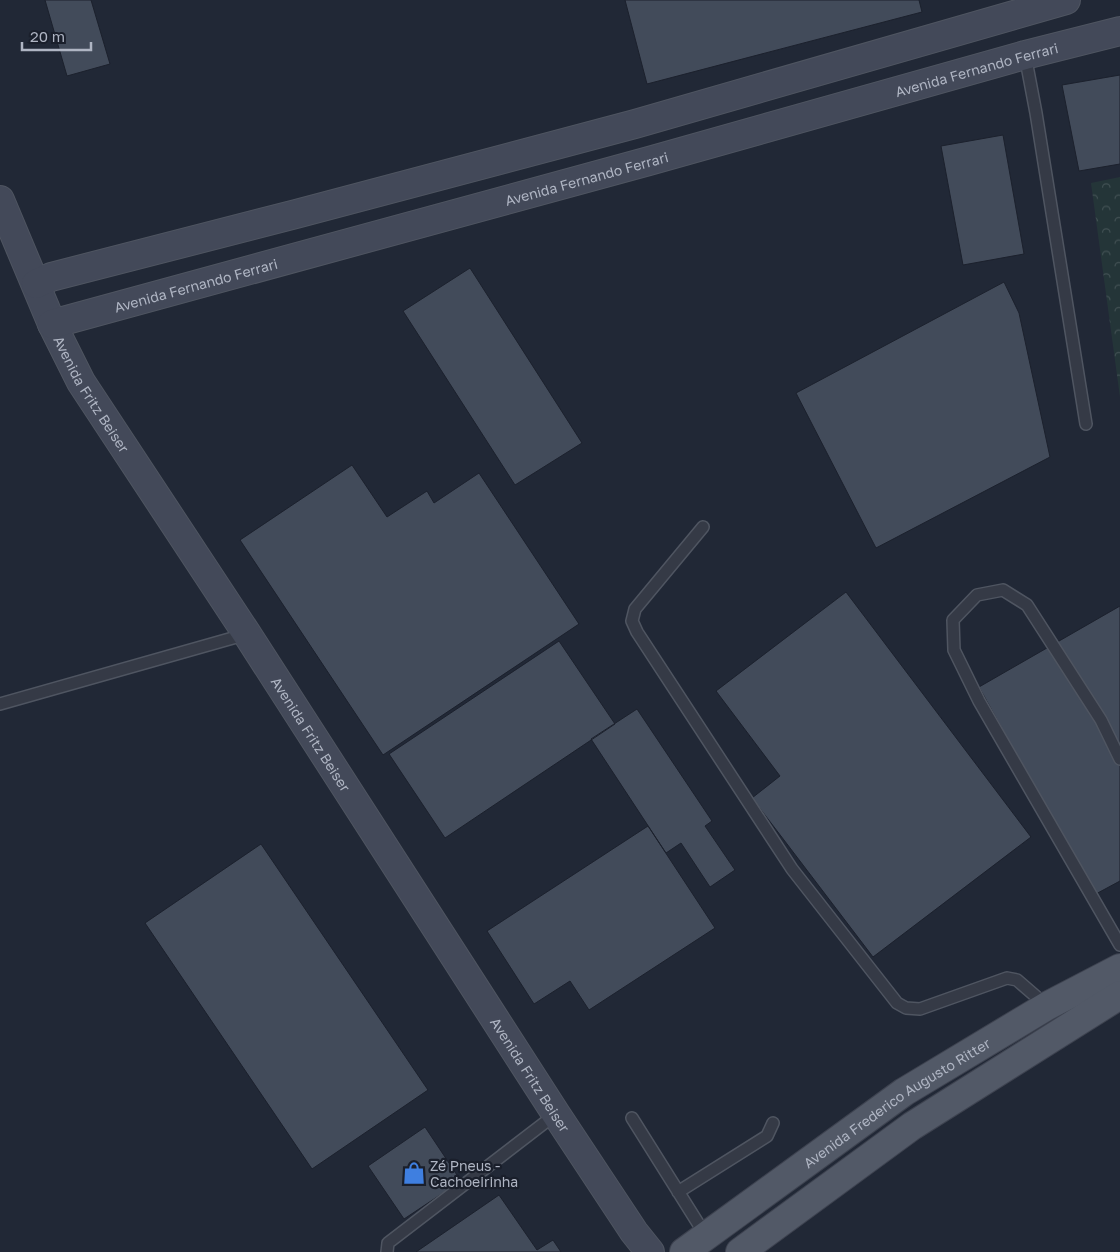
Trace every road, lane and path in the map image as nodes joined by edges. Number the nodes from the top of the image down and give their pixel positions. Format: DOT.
graph roads {
  1 [pos="1057,1"];
  2 [pos="1120,31"];
  3 [pos="1063,46"];
  4 [pos="1025,56"];
  5 [pos="635,124"];
  6 [pos="649,161"];
  7 [pos="0,200"];
  8 [pos="296,214"];
  9 [pos="306,254"];
  10 [pos="36,284"];
  11 [pos="52,324"];
  12 [pos="1086,424"];
  13 [pos="703,527"];
  14 [pos="247,634"];
  15 [pos="0,704"];
  16 [pos="1120,759"];
  17 [pos="1120,945"];
  18 [pos="1120,968"];
  19 [pos="1120,995"];
  20 [pos="1047,1006"];
  21 [pos="556,1114"];
  22 [pos="632,1118"];
  23 [pos="773,1123"];
  24 [pos="678,1192"];
  25 [pos="706,1236"];
  26 [pos="387,1252"];
  27 [pos="650,1252"];
  28 [pos="684,1252"];
  29 [pos="740,1252"];
  1 -- 3 [label="main road"];
  1 -- 5 [label="main road"];
  2 -- 3 [label="main road, Avenida Fernando Ferrari"];
  3 -- 4 [label="main road, Avenida Fernando Ferrari"];
  4 -- 6 [label="main road, Avenida Fernando Ferrari"];
  4 -- 12 [label="lane"];
  5 -- 6 [label="main road"];
  5 -- 8 [label="main road"];
  6 -- 9 [label="main road, Avenida Fernando Ferrari"];
  7 -- 10 [label="main road, Avenida Fritz Beiser"];
  8 -- 9 [label="main road"];
  8 -- 10 [label="main road"];
  9 -- 11 [label="main road, Avenida Fernando Ferrari"];
  10 -- 11 [label="main road, Avenida Fritz Beiser"];
  11 -- 14 [label="main road, Avenida Fritz Beiser"];
  13 -- 20 [label="lane"];
  14 -- 15 [label="lane"];
  14 -- 21 [label="main road, Avenida Fritz Beiser"];
  16 -- 17 [label="lane"];
  18 -- 20 [label="main road, Avenida Frederico Augusto Ritter"];
  19 -- 29 [label="main road, Avenida Frederico Augusto Ritter"];
  20 -- 25 [label="main road, Avenida Frederico Augusto Ritter"];
  21 -- 26 [label="lane"];
  21 -- 27 [label="main road, Avenida Fritz Beiser"];
  22 -- 24 [label="lane"];
  23 -- 24 [label="lane"];
  24 -- 25 [label="lane"];
  25 -- 28 [label="main road, Avenida Frederico Augusto Ritter"];
}
